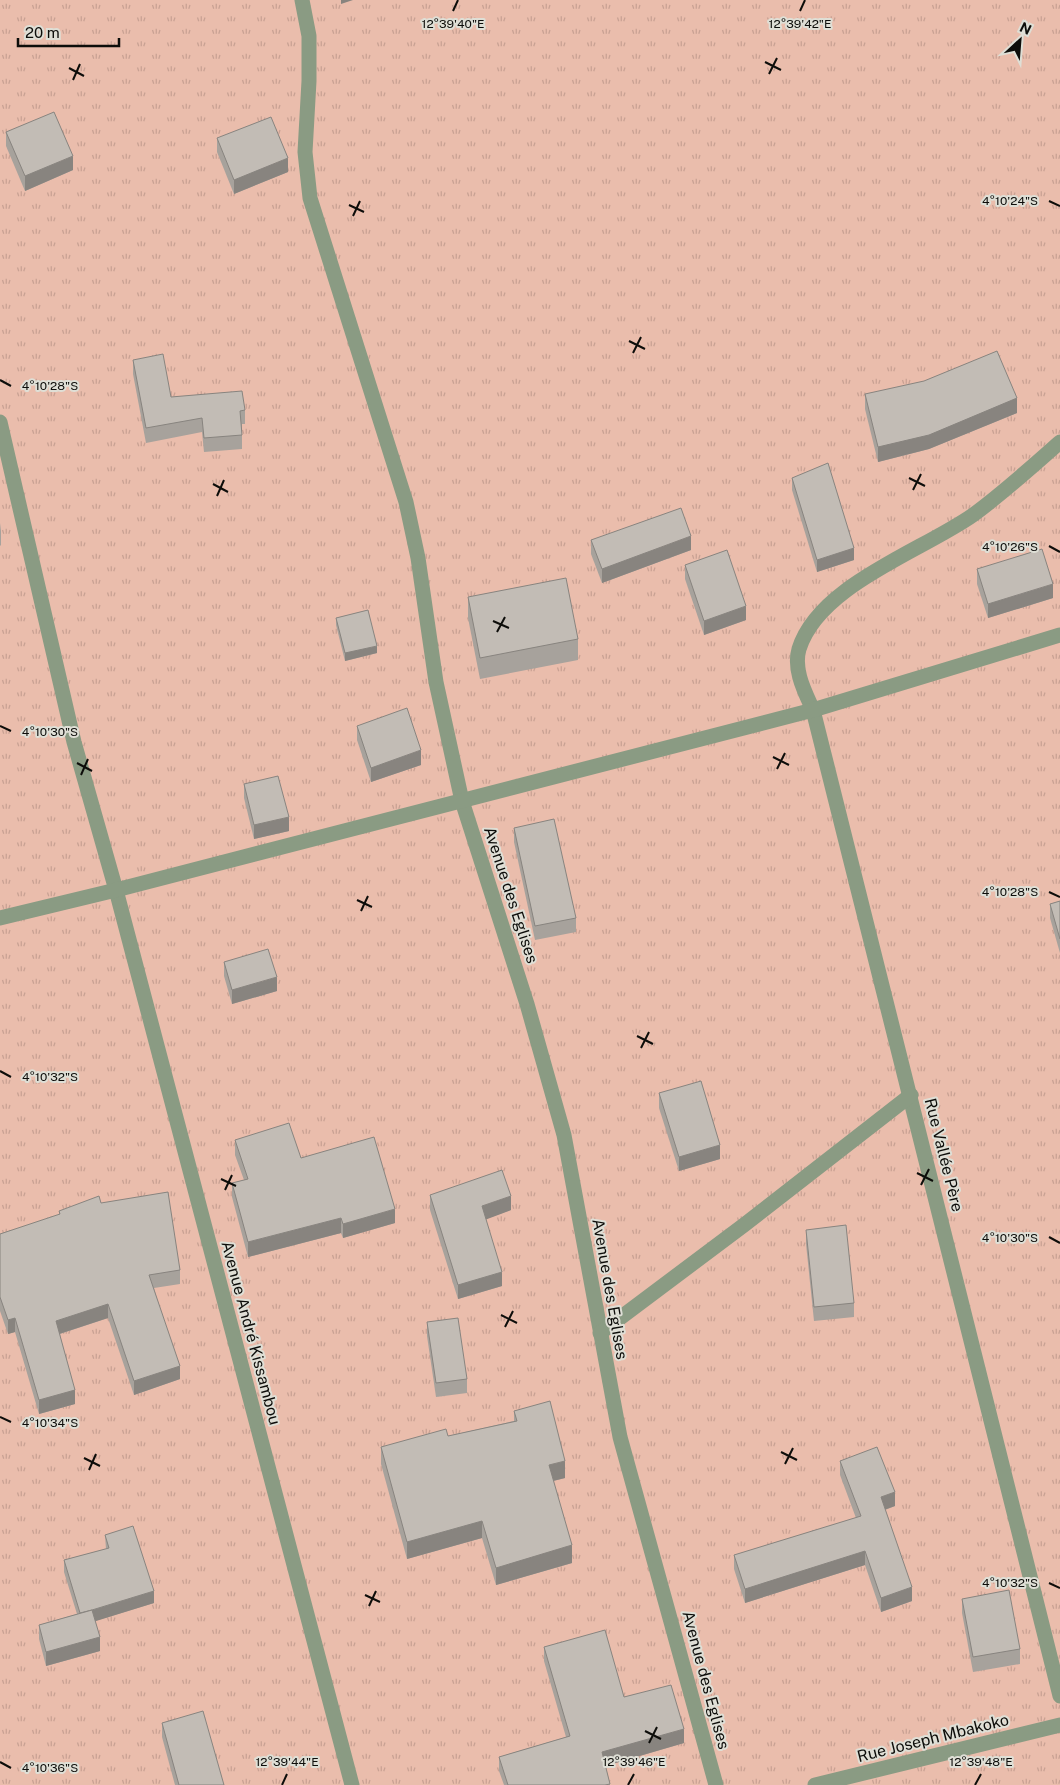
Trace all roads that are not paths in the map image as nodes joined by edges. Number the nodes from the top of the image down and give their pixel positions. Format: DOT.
graph roads {
  1 [pos="302,0"];
  2 [pos="0,422"];
  3 [pos="1060,442"];
  4 [pos="1060,635"];
  5 [pos="813,710"];
  6 [pos="462,801"];
  7 [pos="116,890"];
  8 [pos="0,918"];
  9 [pos="911,1095"];
  10 [pos="600,1333"];
  11 [pos="1060,1696"];
  12 [pos="1060,1725"];
  13 [pos="352,1785"];
  14 [pos="716,1785"];
  15 [pos="815,1785"];
  1 -- 6 [label="street, Avenue des Eglises"];
  2 -- 7 [label="street, Avenue André Kissambou"];
  3 -- 5 [label="street, Rue Vallée Père"];
  4 -- 5 [label="street"];
  5 -- 6 [label="street"];
  5 -- 9 [label="street, Rue Vallée Père"];
  6 -- 7 [label="street"];
  6 -- 10 [label="street, Avenue des Eglises"];
  7 -- 8 [label="street"];
  7 -- 13 [label="street, Avenue André Kissambou"];
  9 -- 10 [label="street"];
  9 -- 11 [label="street, Rue Vallée Père"];
  10 -- 14 [label="street, Avenue des Eglises"];
  12 -- 15 [label="street, Rue Joseph Mbakoko"];
}
